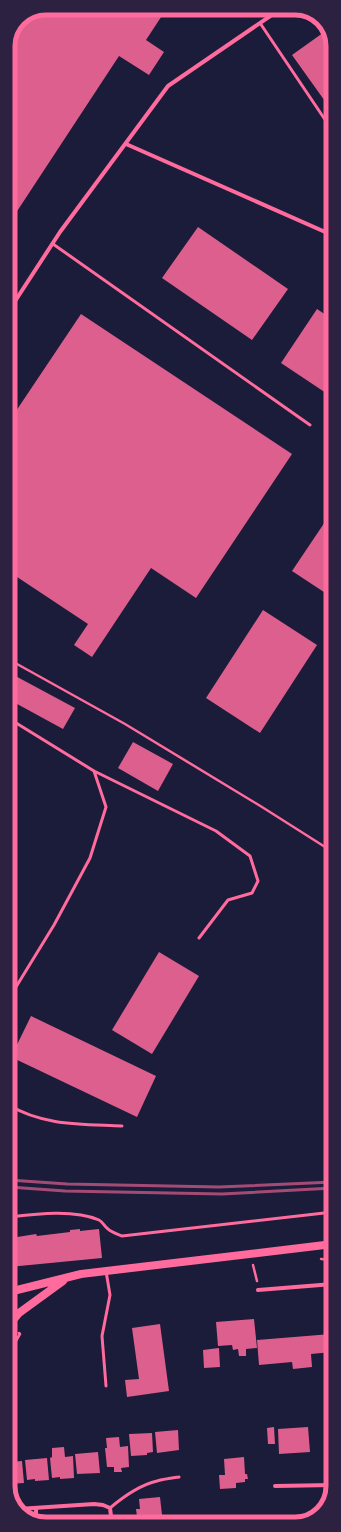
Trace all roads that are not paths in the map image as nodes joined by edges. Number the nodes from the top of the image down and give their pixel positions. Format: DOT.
graph roads {
  1 [pos="272,15"];
  2 [pos="260,23"];
  3 [pos="326,121"];
  4 [pos="126,144"];
  5 [pos="326,232"];
  6 [pos="52,244"];
  7 [pos="15,301"];
  8 [pos="310,425"];
  9 [pos="15,722"];
  10 [pos="94,771"];
  11 [pos="199,938"];
  12 [pos="15,989"];
  13 [pos="15,1109"];
  14 [pos="122,1126"];
  15 [pos="326,1213"];
  16 [pos="15,1216"];
  17 [pos="326,1245"];
  18 [pos="106,1271"];
  19 [pos="67,1278"];
  20 [pos="326,1285"];
  21 [pos="258,1290"];
  22 [pos="15,1291"];
  23 [pos="15,1318"];
  24 [pos="106,1386"];
  25 [pos="179,1477"];
  26 [pos="326,1485"];
  27 [pos="275,1486"];
  28 [pos="36,1508"];
  29 [pos="110,1508"];
  30 [pos="26,1509"];
  31 [pos="36,1516"];
  32 [pos="111,1517"];
  1 -- 2 [label="street"];
  2 -- 3 [label="lane"];
  2 -- 4 [label="street"];
  4 -- 5 [label="street"];
  4 -- 6 [label="street"];
  6 -- 7 [label="street"];
  6 -- 8 [label="lane"];
  9 -- 10 [label="lane"];
  10 -- 11 [label="lane"];
  10 -- 12 [label="lane"];
  13 -- 14 [label="lane"];
  15 -- 16 [label="lane"];
  17 -- 18 [label="main road"];
  18 -- 19 [label="main road"];
  18 -- 24 [label="lane"];
  19 -- 22 [label="main road"];
  19 -- 23 [label="main road"];
  20 -- 21 [label="street"];
  25 -- 29 [label="lane"];
  26 -- 27 [label="street"];
  28 -- 29 [label="street"];
  28 -- 30 [label="street"];
  28 -- 31 [label="street"];
  29 -- 32 [label="street"];
}
